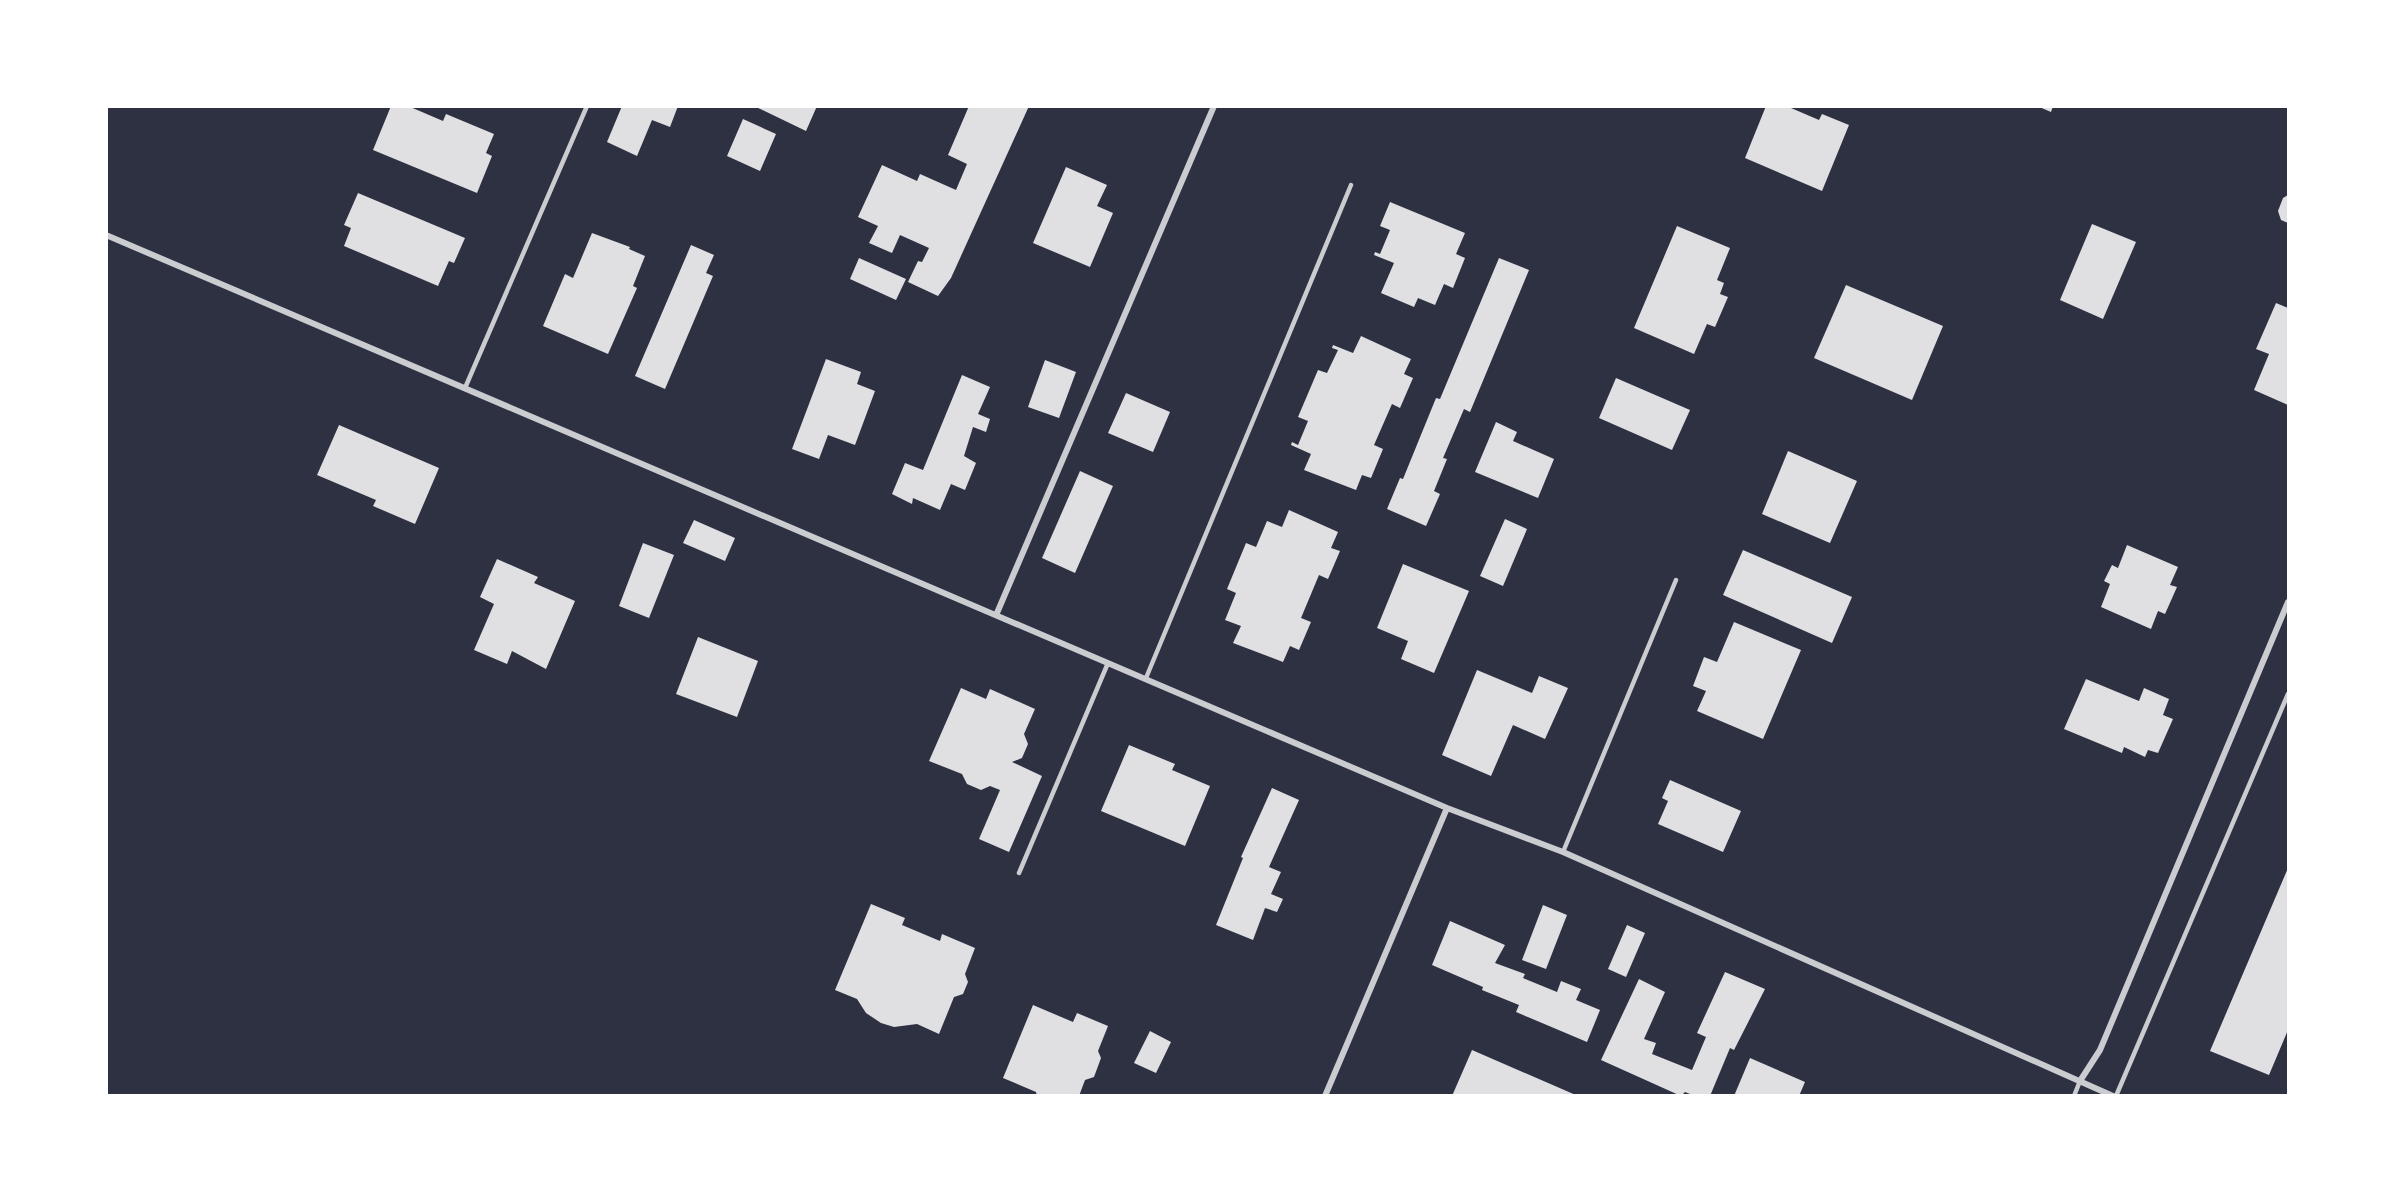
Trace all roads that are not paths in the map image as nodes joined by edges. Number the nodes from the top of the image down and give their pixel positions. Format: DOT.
graph roads {
  1 [pos="587,106"];
  2 [pos="1214,106"];
  3 [pos="1351,185"];
  4 [pos="106,235"];
  5 [pos="465,388"];
  6 [pos="1676,580"];
  7 [pos="2289,602"];
  8 [pos="997,613"];
  9 [pos="1109,662"];
  10 [pos="1146,678"];
  11 [pos="2289,694"];
  12 [pos="1447,808"];
  13 [pos="1563,852"];
  14 [pos="1019,873"];
  15 [pos="2080,1081"];
  16 [pos="1325,1095"];
  17 [pos="2074,1095"];
  18 [pos="2115,1095"];
  1 -- 5 [label="lane"];
  2 -- 8 [label="street"];
  3 -- 10 [label="lane"];
  4 -- 5 [label="street"];
  5 -- 8 [label="street"];
  6 -- 13 [label="lane"];
  7 -- 15 [label="street"];
  8 -- 9 [label="street"];
  9 -- 10 [label="street"];
  9 -- 14 [label="lane"];
  10 -- 12 [label="street"];
  11 -- 18 [label="lane"];
  12 -- 13 [label="street"];
  12 -- 16 [label="street"];
  13 -- 15 [label="street"];
  15 -- 17 [label="lane"];
  15 -- 18 [label="street"];
}
